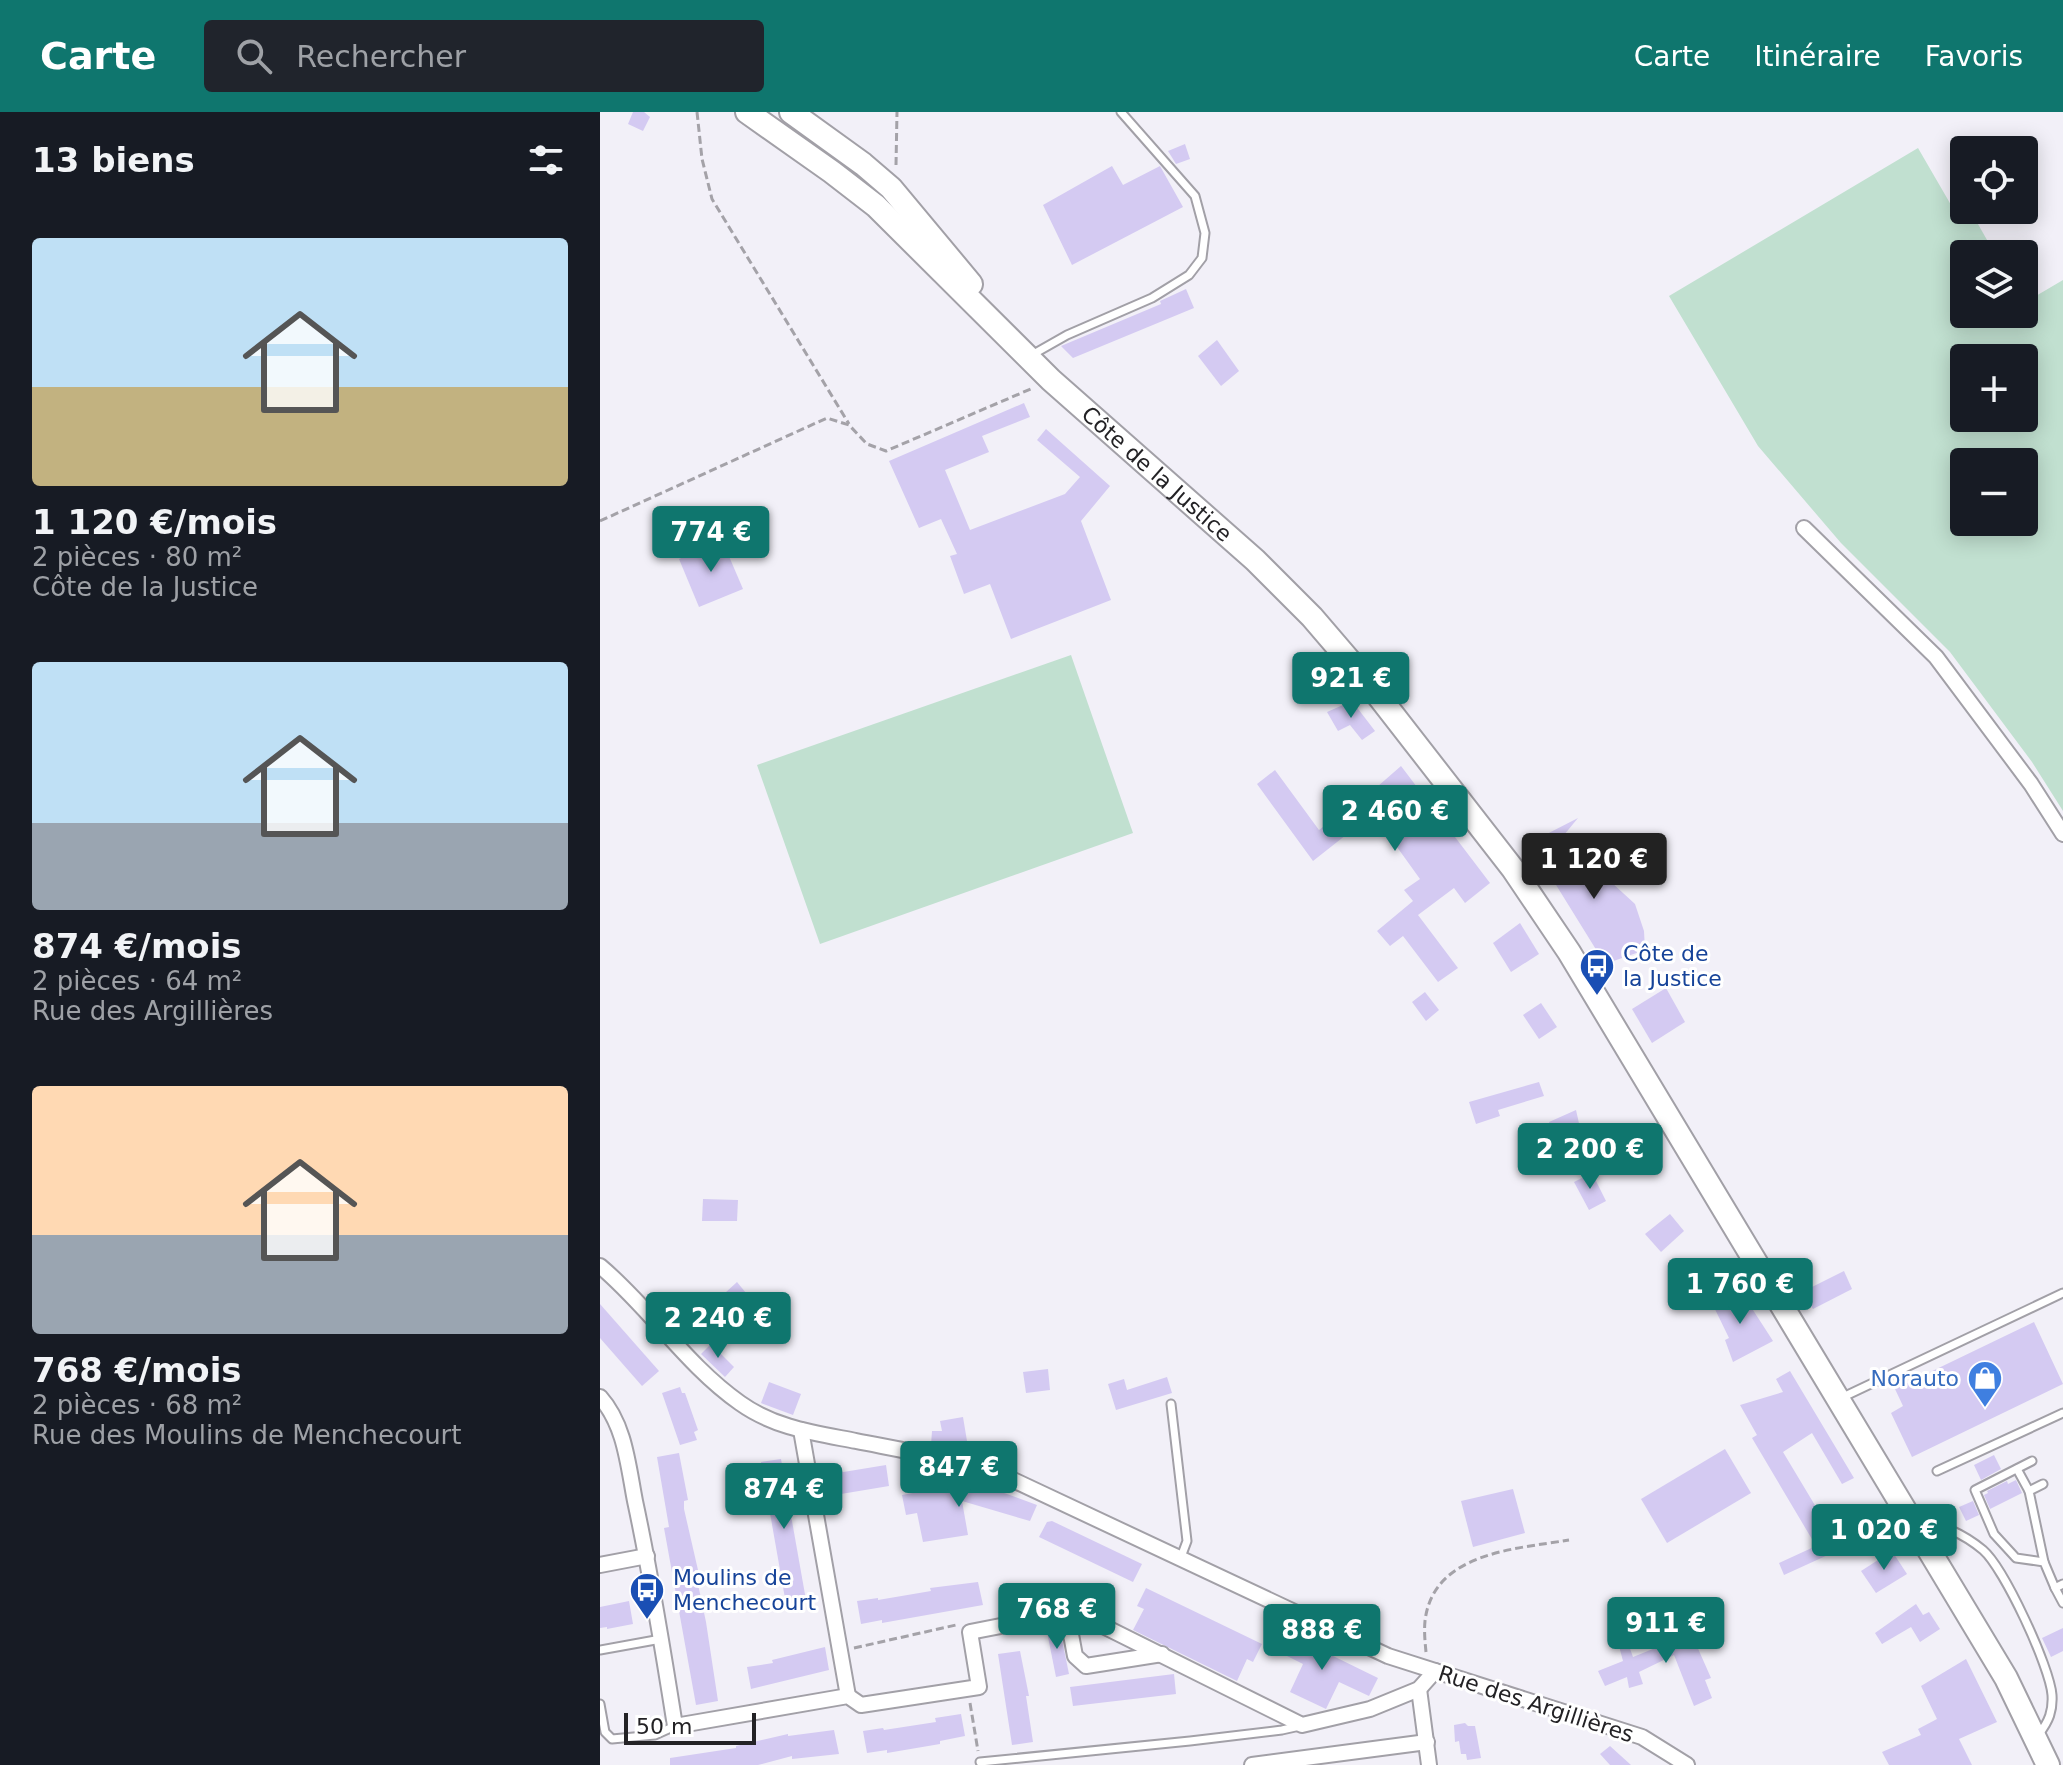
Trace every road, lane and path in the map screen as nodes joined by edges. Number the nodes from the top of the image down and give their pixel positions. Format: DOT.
graph roads {
  1 [pos="697,112"];
  2 [pos="747,112"];
  3 [pos="791,112"];
  4 [pos="897,112"];
  5 [pos="1121,112"];
  6 [pos="891,188"];
  7 [pos="1024,353"];
  8 [pos="1051,380"];
  9 [pos="849,425"];
  10 [pos="600,521"];
  11 [pos="1804,528"];
  12 [pos="2063,834"];
  13 [pos="600,1266"];
  14 [pos="2063,1293"];
  15 [pos="600,1397"];
  16 [pos="1839,1399"];
  17 [pos="1171,1404"];
  18 [pos="2063,1413"];
  19 [pos="801,1430"];
  20 [pos="2032,1461"];
  21 [pos="2017,1469"];
  22 [pos="1937,1471"];
  23 [pos="2043,1484"];
  24 [pos="2029,1491"];
  25 [pos="1914,1522"];
  26 [pos="1569,1540"];
  27 [pos="647,1556"];
  28 [pos="1181,1557"];
  29 [pos="2044,1562"];
  30 [pos="600,1565"];
  31 [pos="2059,1586"];
  32 [pos="2063,1603"];
  33 [pos="1067,1613"];
  34 [pos="970,1632"];
  35 [pos="661,1639"];
  36 [pos="600,1650"];
  37 [pos="839,1651"];
  38 [pos="1163,1654"];
  39 [pos="1430,1670"];
  40 [pos="967,1689"];
  41 [pos="1419,1689"];
  42 [pos="848,1696"];
  43 [pos="600,1704"];
  44 [pos="1302,1725"];
  45 [pos="675,1726"];
  46 [pos="2036,1740"];
  47 [pos="1427,1742"];
  48 [pos="980,1762"];
  49 [pos="1252,1765"];
  50 [pos="1429,1765"];
  51 [pos="1687,1765"];
  52 [pos="2048,1765"];
  1 -- 9 [label="path"];
  2 -- 7 [label="main road, Côte de la Justice"];
  3 -- 6 [label="main road, Côte de la Justice"];
  4 -- 6 [label="path"];
  5 -- 7 [label="lane"];
  6 -- 7 [label="main road, Côte de la Justice"];
  7 -- 8 [label="main road, Côte de la Justice"];
  8 -- 9 [label="path"];
  8 -- 16 [label="main road, Côte de la Justice"];
  9 -- 10 [label="path"];
  11 -- 12 [label="street"];
  13 -- 19 [label="street, Rue des Argillières"];
  14 -- 16 [label="lane"];
  15 -- 27 [label="street"];
  16 -- 25 [label="main road, Côte de la Justice"];
  17 -- 28 [label="lane"];
  18 -- 22 [label="lane"];
  19 -- 28 [label="street, Rue des Argillières"];
  19 -- 37 [label="street"];
  20 -- 21 [label="lane"];
  21 -- 24 [label="lane"];
  21 -- 29 [label="lane"];
  23 -- 24 [label="lane"];
  24 -- 29 [label="lane"];
  25 -- 46 [label="main road, Côte de la Justice"];
  25 -- 46 [label="lane"];
  26 -- 39 [label="path"];
  27 -- 30 [label="street"];
  27 -- 35 [label="street"];
  28 -- 39 [label="street, Rue des Argillières"];
  29 -- 31 [label="lane"];
  31 -- 32 [label="lane"];
  33 -- 34 [label="street"];
  33 -- 38 [label="street"];
  33 -- 38 [label="street"];
  34 -- 37 [label="path"];
  34 -- 40 [label="street"];
  35 -- 36 [label="lane"];
  35 -- 45 [label="street"];
  37 -- 42 [label="street"];
  38 -- 44 [label="street"];
  39 -- 41 [label="street"];
  39 -- 51 [label="street, Rue des Argillières"];
  40 -- 42 [label="street"];
  40 -- 48 [label="path"];
  41 -- 44 [label="street"];
  41 -- 47 [label="street"];
  42 -- 45 [label="street"];
  43 -- 45 [label="lane"];
  44 -- 48 [label="lane"];
  46 -- 52 [label="main road, Côte de la Justice"];
  47 -- 49 [label="street"];
  47 -- 50 [label="street"];
}
